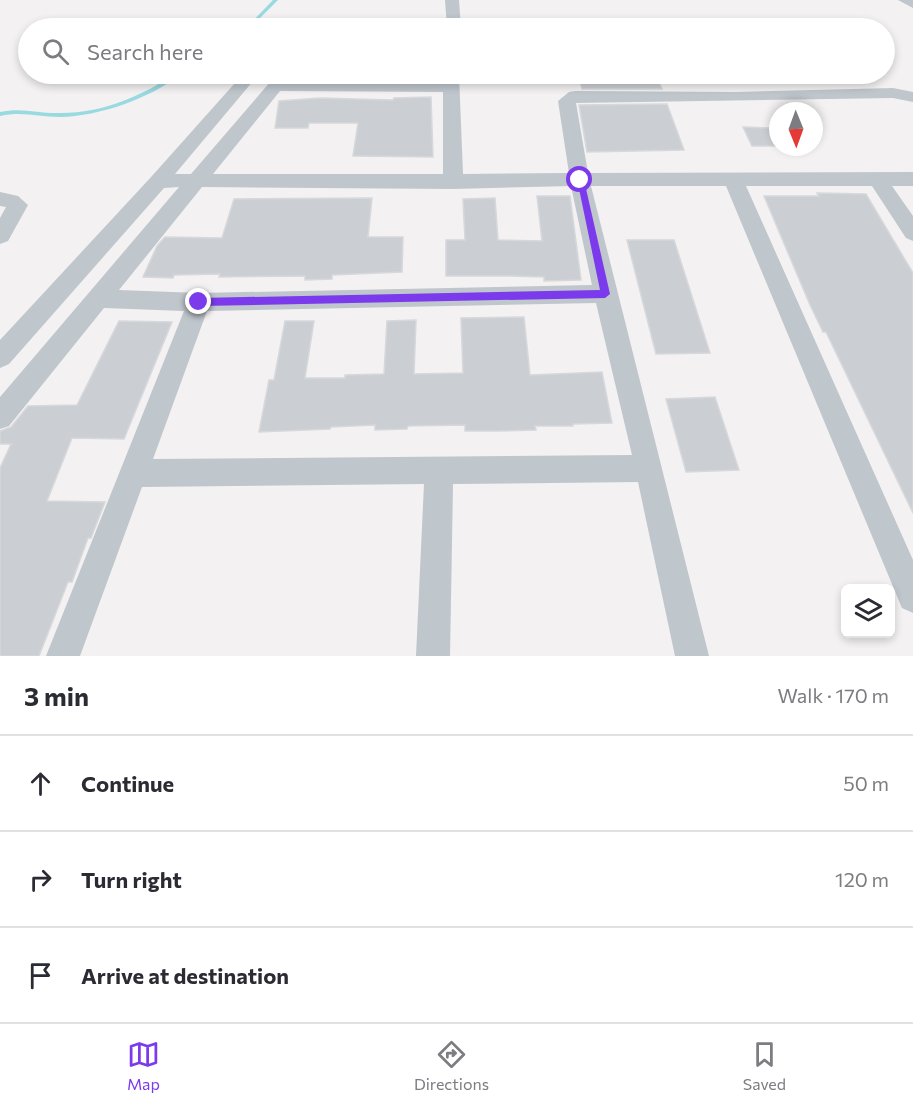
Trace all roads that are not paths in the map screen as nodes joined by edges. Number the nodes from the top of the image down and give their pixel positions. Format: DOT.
graph roads {
  1 [pos="452,0"];
  2 [pos="905,0"];
  3 [pos="913,4"];
  4 [pos="453,18"];
  5 [pos="242,84"];
  6 [pos="277,84"];
  7 [pos="450,84"];
  8 [pos="913,97"];
  9 [pos="913,164"];
  10 [pos="209,166"];
  11 [pos="579,173"];
  12 [pos="164,174"];
  13 [pos="453,174"];
  14 [pos="733,179"];
  15 [pos="878,179"];
  16 [pos="913,179"];
  17 [pos="195,182"];
  18 [pos="0,199"];
  19 [pos="913,233"];
  20 [pos="0,236"];
  21 [pos="605,294"];
  22 [pos="101,299"];
  23 [pos="199,302"];
  24 [pos="0,357"];
  25 [pos="0,417"];
  26 [pos="649,468"];
  27 [pos="439,470"];
  28 [pos="132,473"];
  29 [pos="913,597"];
  30 [pos="63,656"];
  31 [pos="433,656"];
  32 [pos="692,656"];
  1 -- 4 [label="street"];
  2 -- 3 [label="street"];
  5 -- 12 [label="street"];
  6 -- 10 [label="street"];
  7 -- 13 [label="street"];
  8 -- 11 [label="street"];
  9 -- 11 [label="street"];
  10 -- 12 [label="street"];
  10 -- 13 [label="street"];
  10 -- 17 [label="street"];
  11 -- 13 [label="street"];
  11 -- 14 [label="street"];
  11 -- 21 [label="street"];
  12 -- 17 [label="street"];
  12 -- 24 [label="street"];
  13 -- 17 [label="street"];
  14 -- 15 [label="street"];
  14 -- 29 [label="street"];
  15 -- 16 [label="street"];
  15 -- 19 [label="street"];
  17 -- 22 [label="street"];
  18 -- 20 [label="street"];
  21 -- 23 [label="street"];
  21 -- 26 [label="street"];
  22 -- 23 [label="street"];
  22 -- 25 [label="street"];
  23 -- 28 [label="street"];
  26 -- 27 [label="street"];
  26 -- 32 [label="street"];
  27 -- 28 [label="street"];
  27 -- 31 [label="street"];
  28 -- 30 [label="street"];
}
